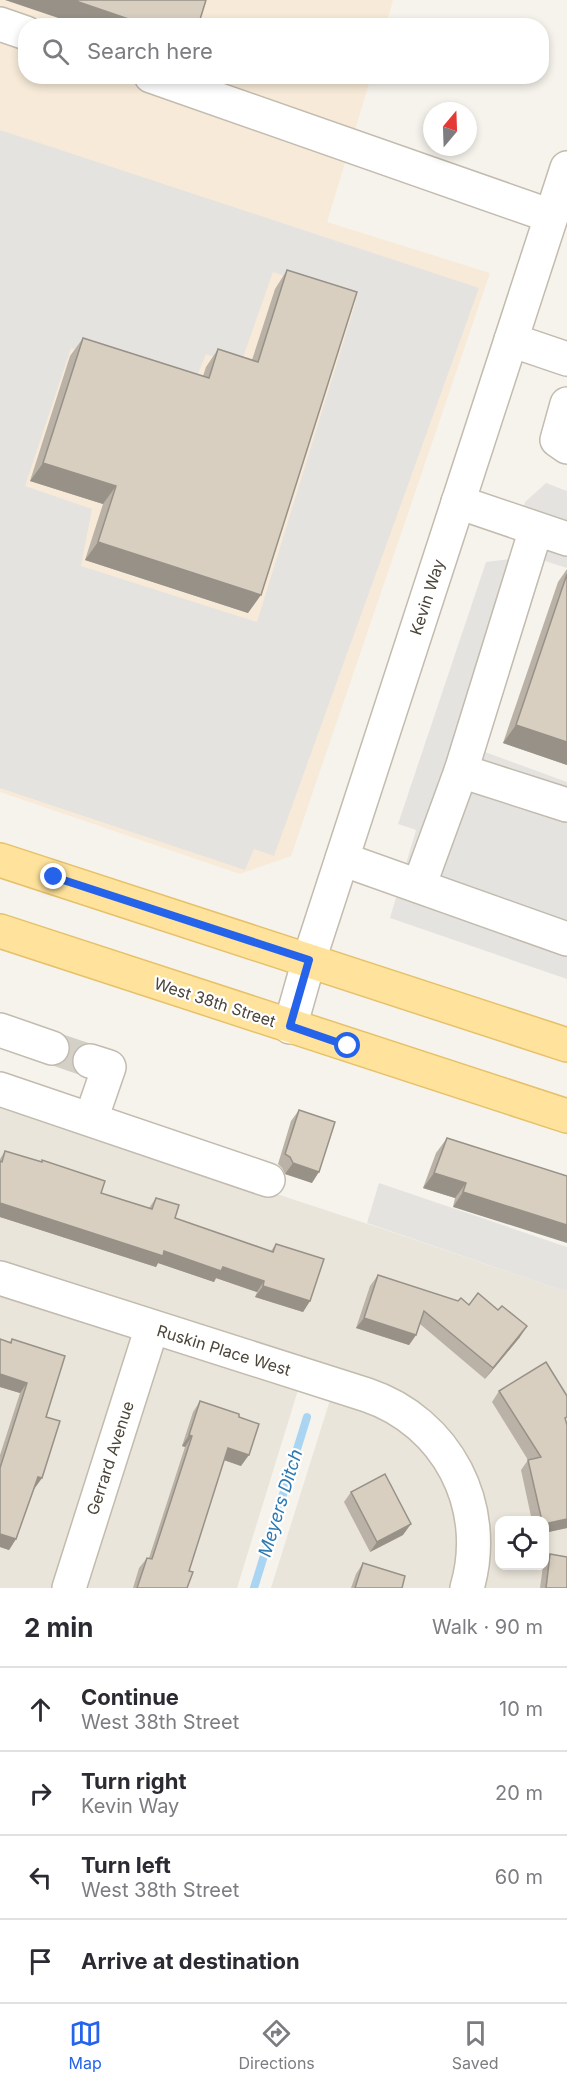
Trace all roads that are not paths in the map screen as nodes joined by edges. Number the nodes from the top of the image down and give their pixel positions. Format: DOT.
graph roads {
  1 [pos="0,24"];
  2 [pos="18,30"];
  3 [pos="174,84"];
  4 [pos="567,168"];
  5 [pos="551,216"];
  6 [pos="511,340"];
  7 [pos="567,359"];
  8 [pos="567,404"];
  9 [pos="567,447"];
  10 [pos="458,502"];
  11 [pos="536,529"];
  12 [pos="567,539"];
  13 [pos="461,771"];
  14 [pos="567,805"];
  15 [pos="342,859"];
  16 [pos="0,860"];
  17 [pos="419,886"];
  18 [pos="0,931"];
  19 [pos="567,939"];
  20 [pos="309,960"];
  21 [pos="290,1026"];
  22 [pos="0,1030"];
  23 [pos="567,1045"];
  24 [pos="52,1048"];
  25 [pos="90,1061"];
  26 [pos="0,1089"];
  27 [pos="567,1116"];
  28 [pos="91,1119"];
  29 [pos="268,1180"];
  30 [pos="0,1278"];
  31 [pos="152,1327"];
  32 [pos="69,1588"];
  33 [pos="467,1588"];
  1 -- 2 [label="street"];
  3 -- 5 [label="street"];
  4 -- 5 [label="street, Kevin Way"];
  5 -- 6 [label="street, Kevin Way"];
  6 -- 7 [label="street"];
  6 -- 10 [label="street, Kevin Way"];
  8 -- 9 [label="street"];
  10 -- 11 [label="street"];
  10 -- 15 [label="street, Kevin Way"];
  11 -- 12 [label="street"];
  11 -- 13 [label="street"];
  13 -- 14 [label="street"];
  13 -- 17 [label="street"];
  15 -- 17 [label="street"];
  15 -- 20 [label="street, Kevin Way"];
  16 -- 20 [label="main road"];
  17 -- 19 [label="street"];
  18 -- 21 [label="main road, West 38th Street"];
  20 -- 21 [label="street, Kevin Way"];
  20 -- 23 [label="main road"];
  21 -- 27 [label="main road, West 38th Street"];
  22 -- 24 [label="street"];
  25 -- 28 [label="street"];
  26 -- 28 [label="street"];
  28 -- 29 [label="street"];
  30 -- 31 [label="street, Ruskin Place West"];
  31 -- 32 [label="street, Gerrard Avenue"];
  31 -- 33 [label="street, Ruskin Place West"];
}
